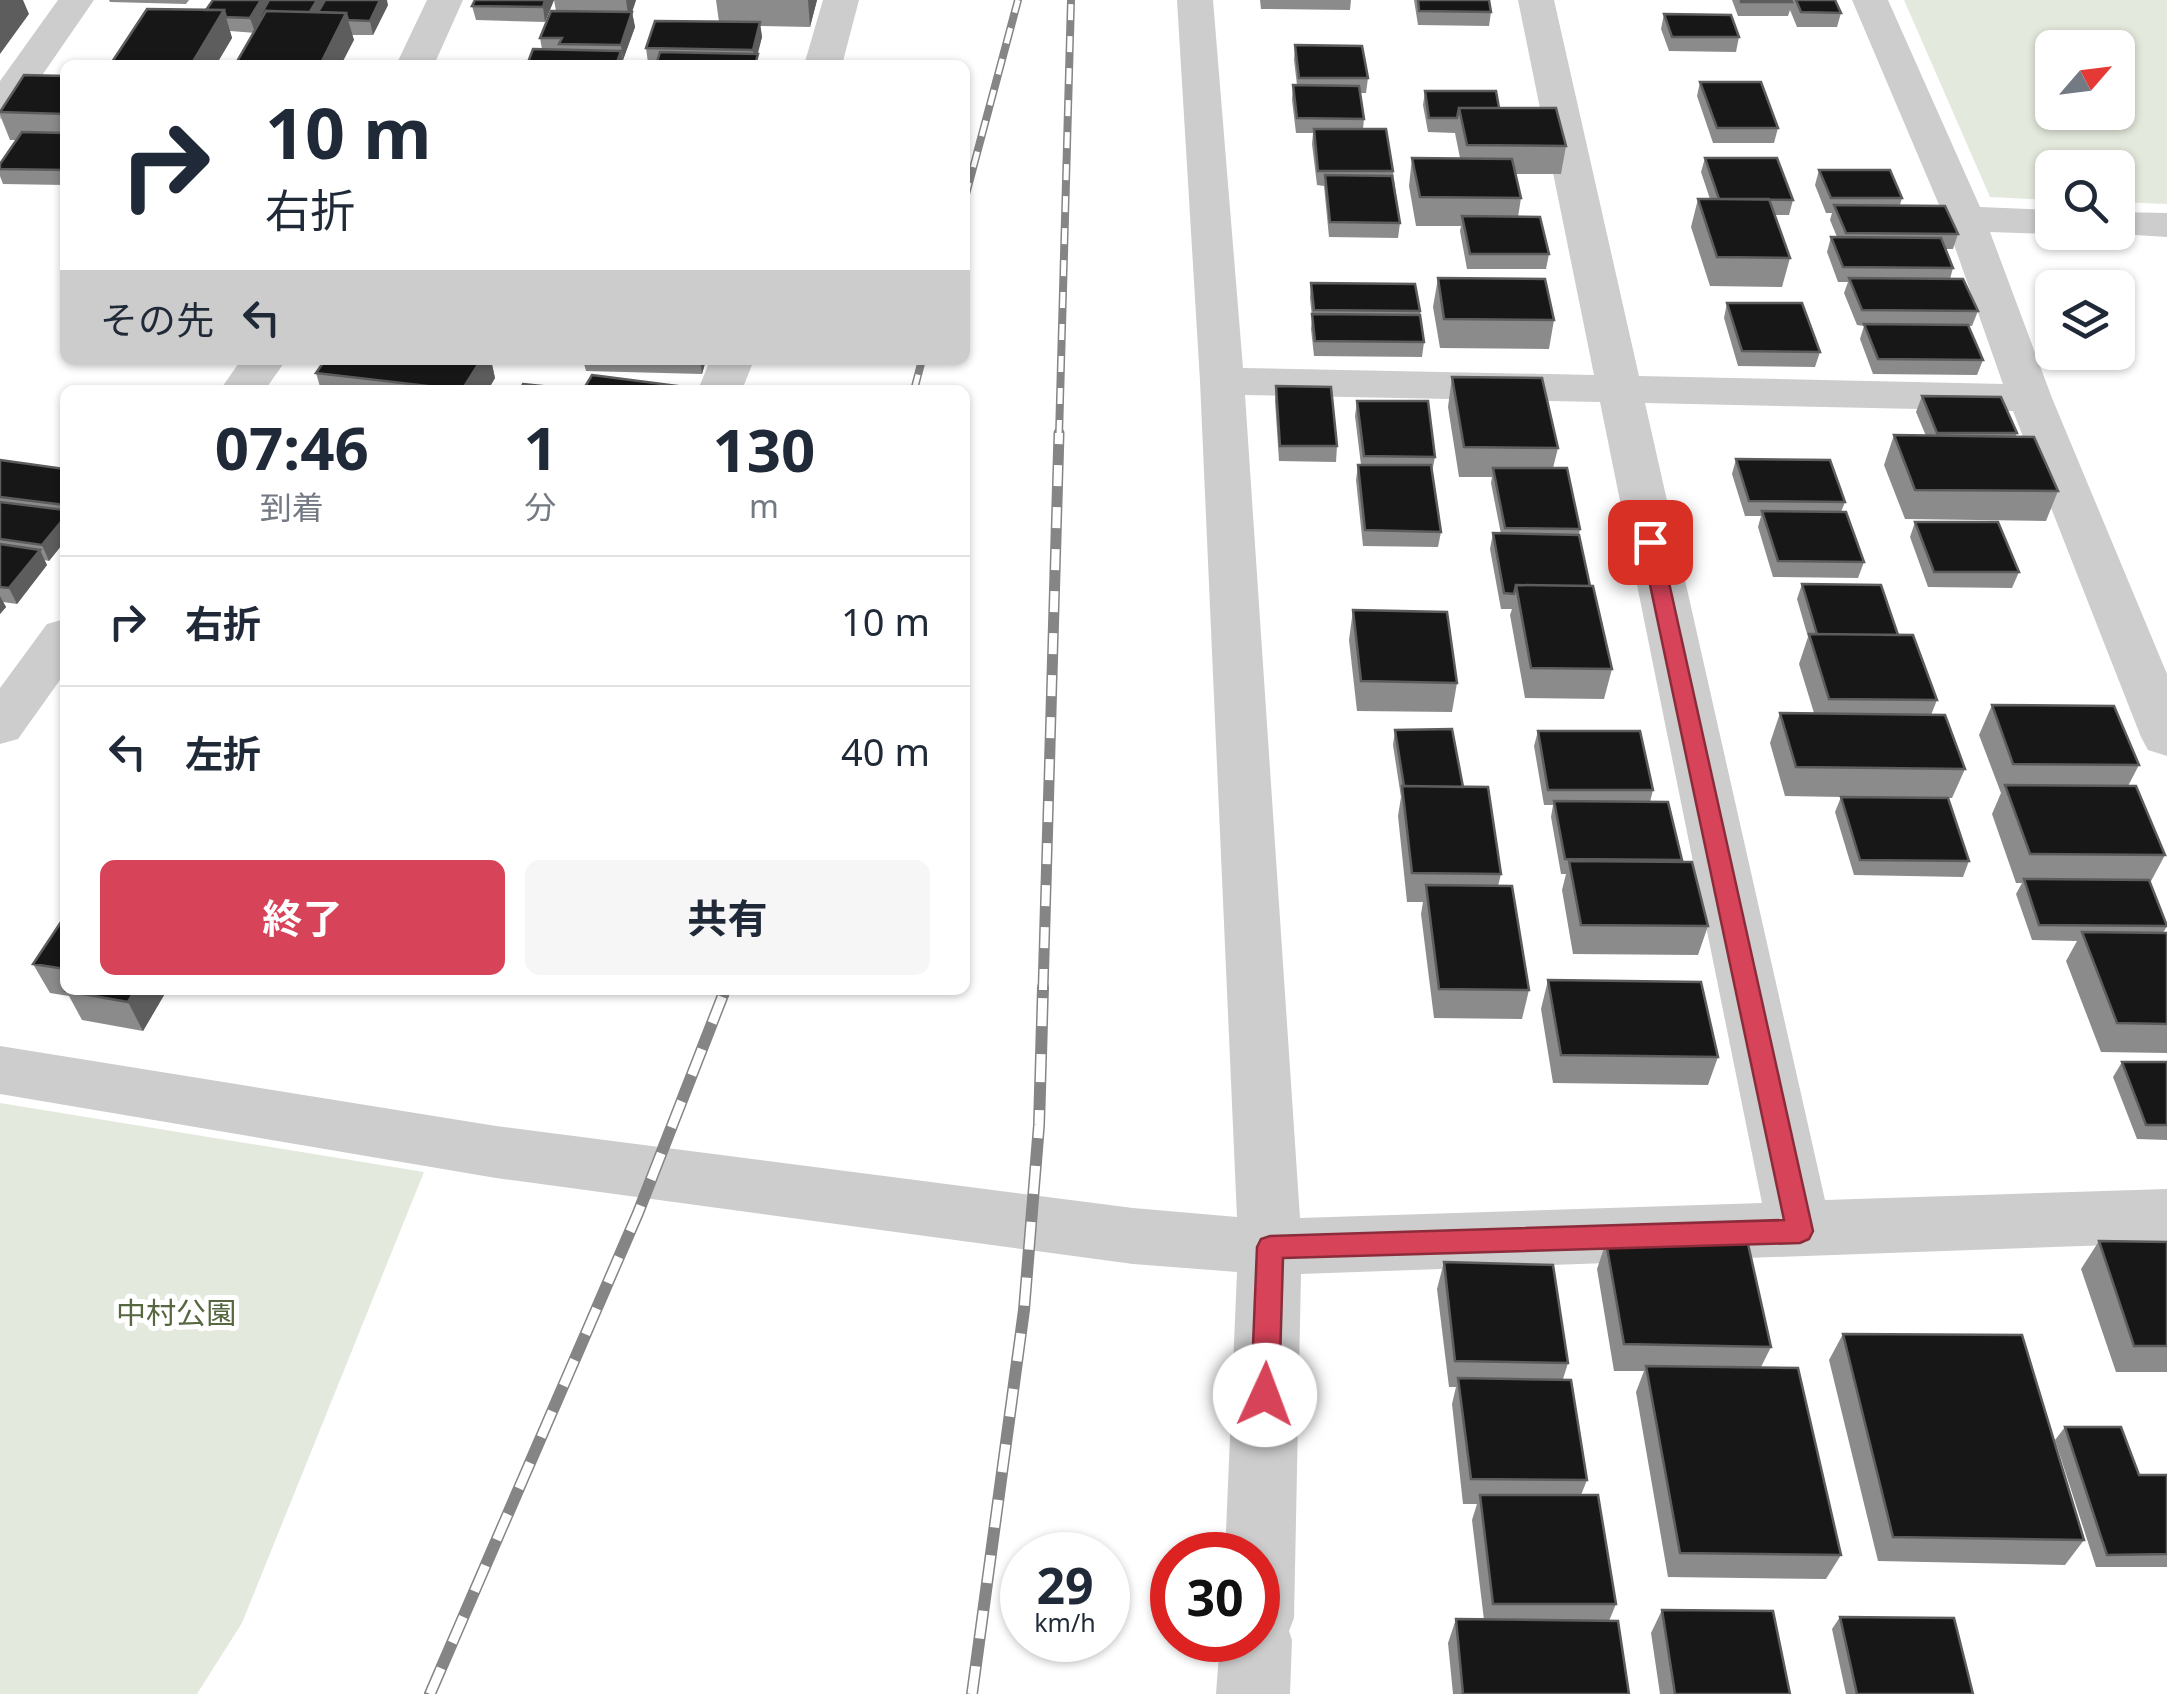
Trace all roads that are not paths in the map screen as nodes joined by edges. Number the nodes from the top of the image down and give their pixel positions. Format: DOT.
graph roads {
  1 [pos="76,0"];
  2 [pos="445,0"];
  3 [pos="842,0"];
  4 [pos="1195,0"];
  5 [pos="1536,0"];
  6 [pos="1870,0"];
  7 [pos="417,60"];
  8 [pos="824,60"];
  9 [pos="0,108"];
  10 [pos="1965,219"];
  11 [pos="2035,221"];
  12 [pos="2135,224"];
  13 [pos="2167,225"];
  14 [pos="1222,381"];
  15 [pos="1618,389"];
  16 [pos="2030,398"];
  17 [pos="60,643"];
  18 [pos="0,726"];
  19 [pos="2167,737"];
  20 [pos="0,1070"];
  21 [pos="2167,1216"];
  22 [pos="1800,1231"];
  23 [pos="1270,1247"];
  24 [pos="1261,1532"];
  25 [pos="1255,1662"];
  26 [pos="1253,1694"];
  1 -- 9 [label="street"];
  2 -- 7 [label="street"];
  3 -- 8 [label="street"];
  4 -- 14 [label="street"];
  5 -- 15 [label="street"];
  6 -- 10 [label="street"];
  10 -- 11 [label="street"];
  10 -- 16 [label="street"];
  12 -- 13 [label="street"];
  14 -- 15 [label="street"];
  14 -- 23 [label="street"];
  15 -- 16 [label="street"];
  15 -- 22 [label="street"];
  16 -- 19 [label="street"];
  17 -- 18 [label="street"];
  20 -- 23 [label="street"];
  21 -- 22 [label="street"];
  22 -- 23 [label="street"];
  23 -- 24 [label="street"];
  25 -- 26 [label="street"];
}
